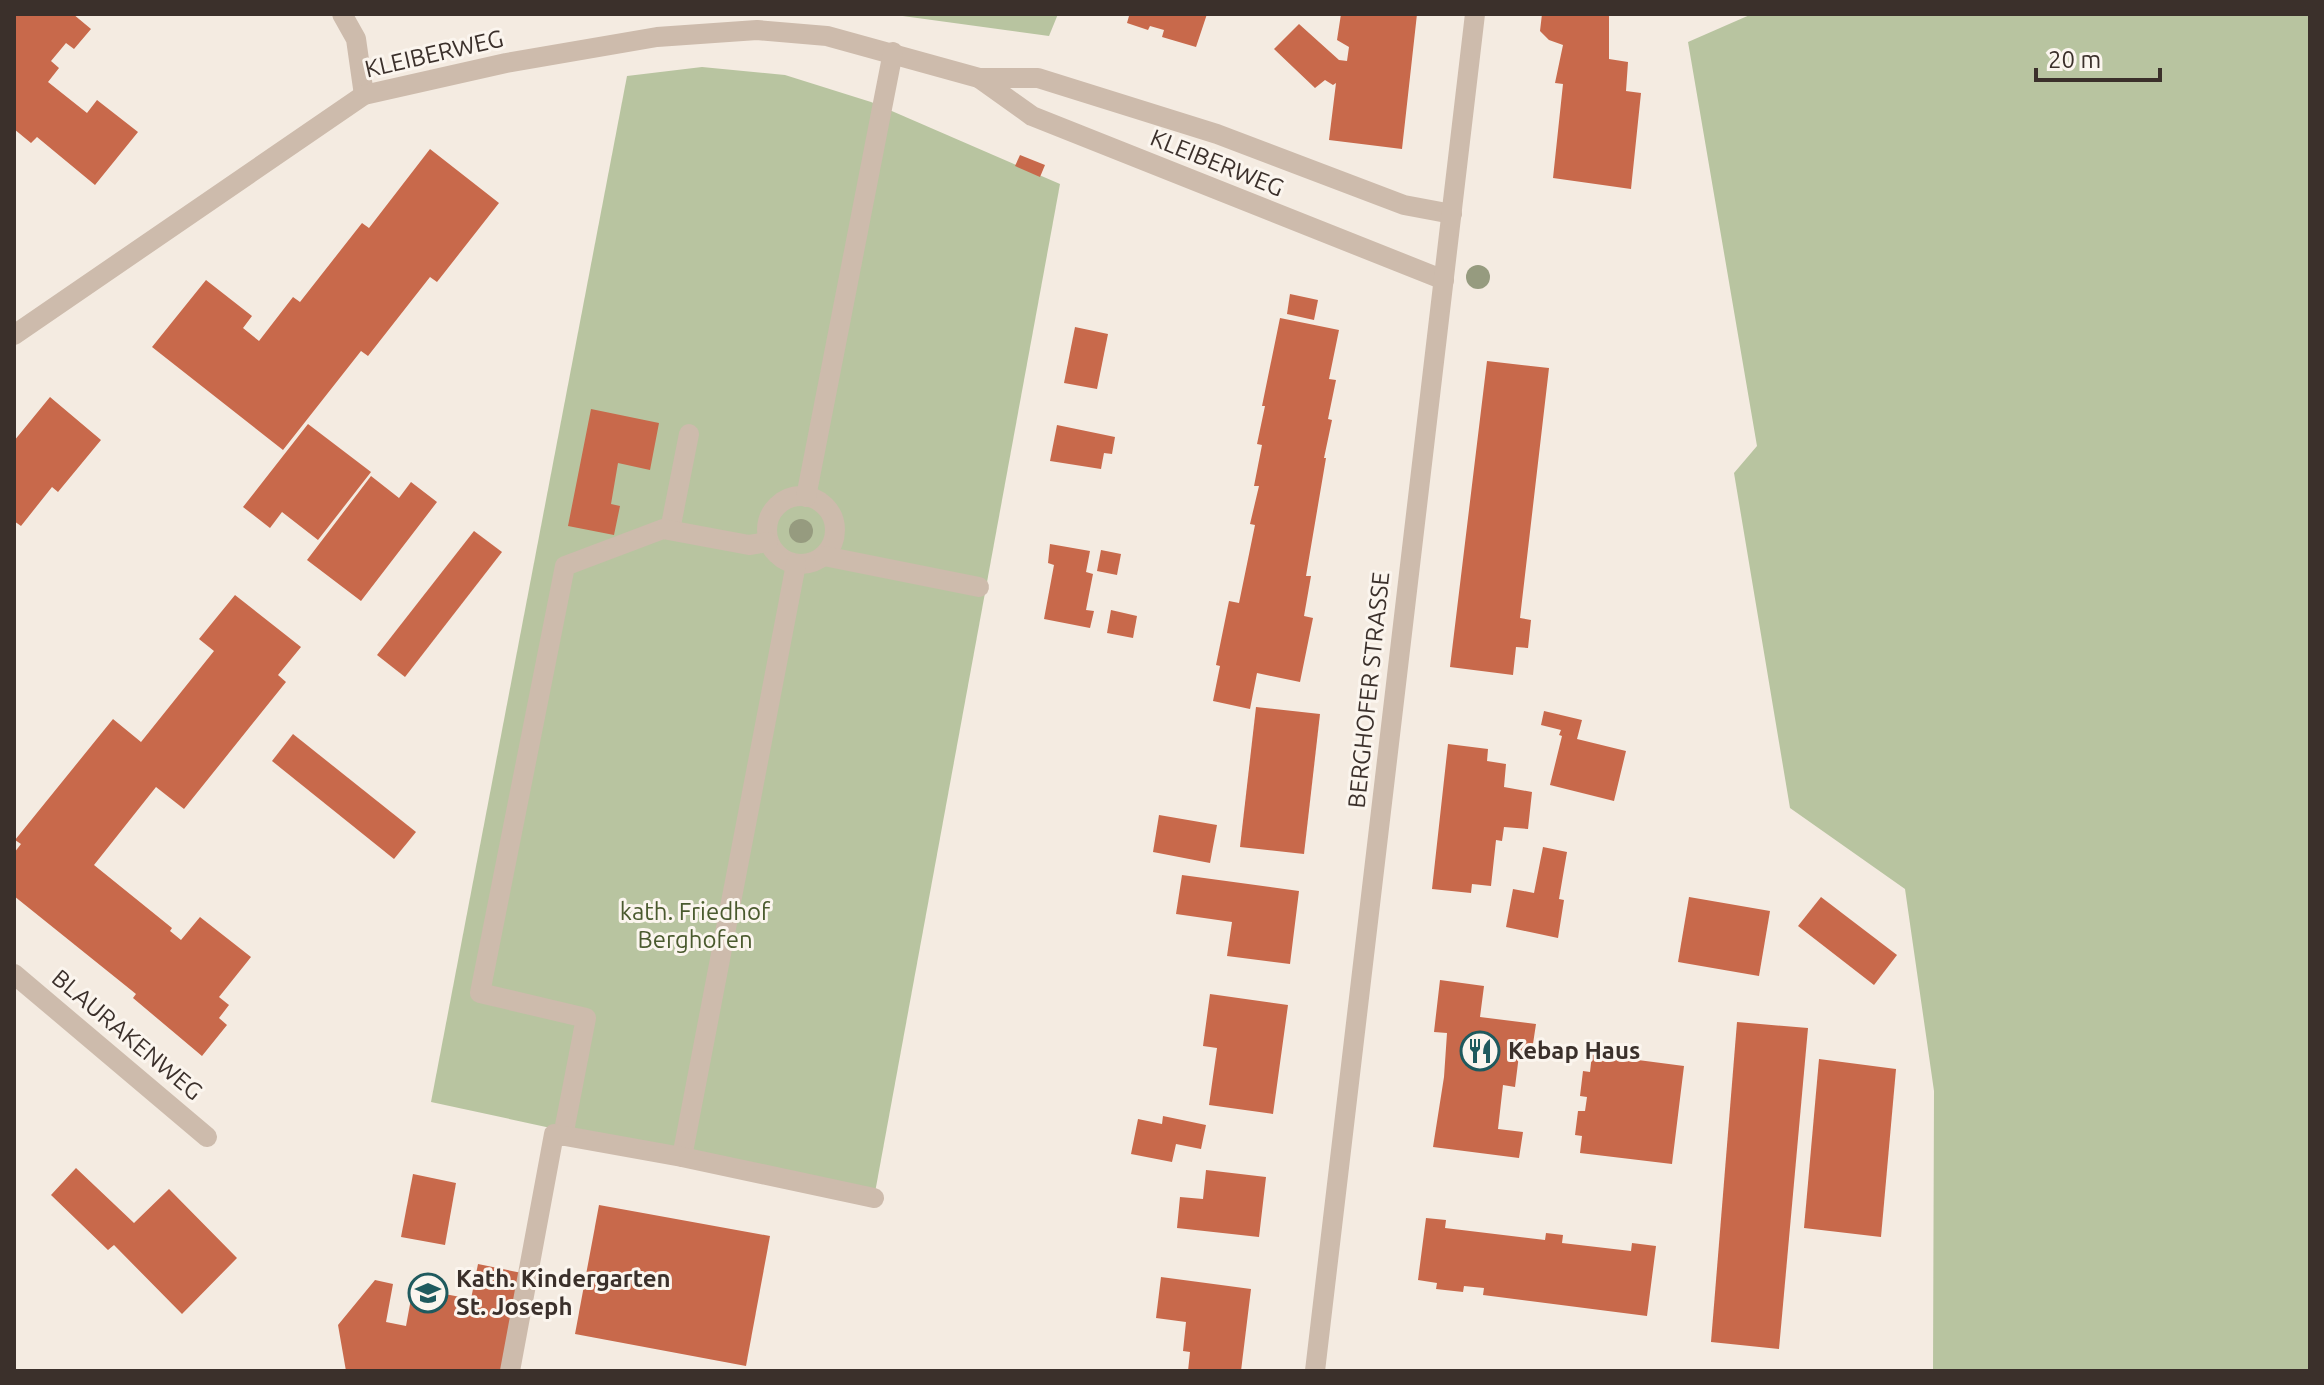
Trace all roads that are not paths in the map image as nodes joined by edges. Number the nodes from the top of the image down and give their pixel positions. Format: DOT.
graph roads {
  1 [pos="342,14"];
  2 [pos="1475,14"];
  3 [pos="893,52"];
  4 [pos="979,78"];
  5 [pos="364,95"];
  6 [pos="1452,214"];
  7 [pos="1444,280"];
  8 [pos="14,335"];
  9 [pos="689,434"];
  10 [pos="806,497"];
  11 [pos="670,530"];
  12 [pos="768,542"];
  13 [pos="824,556"];
  14 [pos="796,564"];
  15 [pos="979,587"];
  16 [pos="14,974"];
  17 [pos="563,1136"];
  18 [pos="207,1137"];
  19 [pos="682,1157"];
  20 [pos="874,1198"];
  21 [pos="510,1371"];
  22 [pos="1315,1371"];
  1 -- 5 [label="street"];
  2 -- 6 [label="street, BERGHOFER STRASSE"];
  3 -- 4 [label="street, KLEIBERWEG"];
  3 -- 5 [label="street, KLEIBERWEG"];
  3 -- 10 [label="street"];
  4 -- 6 [label="street, KLEIBERWEG"];
  4 -- 7 [label="street, KLEIBERWEG"];
  5 -- 8 [label="street, KLEIBERWEG"];
  6 -- 7 [label="street, BERGHOFER STRASSE"];
  7 -- 22 [label="street, BERGHOFER STRASSE"];
  9 -- 11 [label="street"];
  10 -- 12 [label="street"];
  10 -- 13 [label="street"];
  11 -- 12 [label="street"];
  11 -- 17 [label="street"];
  12 -- 14 [label="street"];
  13 -- 14 [label="street"];
  13 -- 15 [label="street"];
  14 -- 19 [label="street"];
  16 -- 18 [label="street, BLAURAKENWEG"];
  17 -- 19 [label="street"];
  17 -- 21 [label="street"];
  19 -- 20 [label="street"];
}
